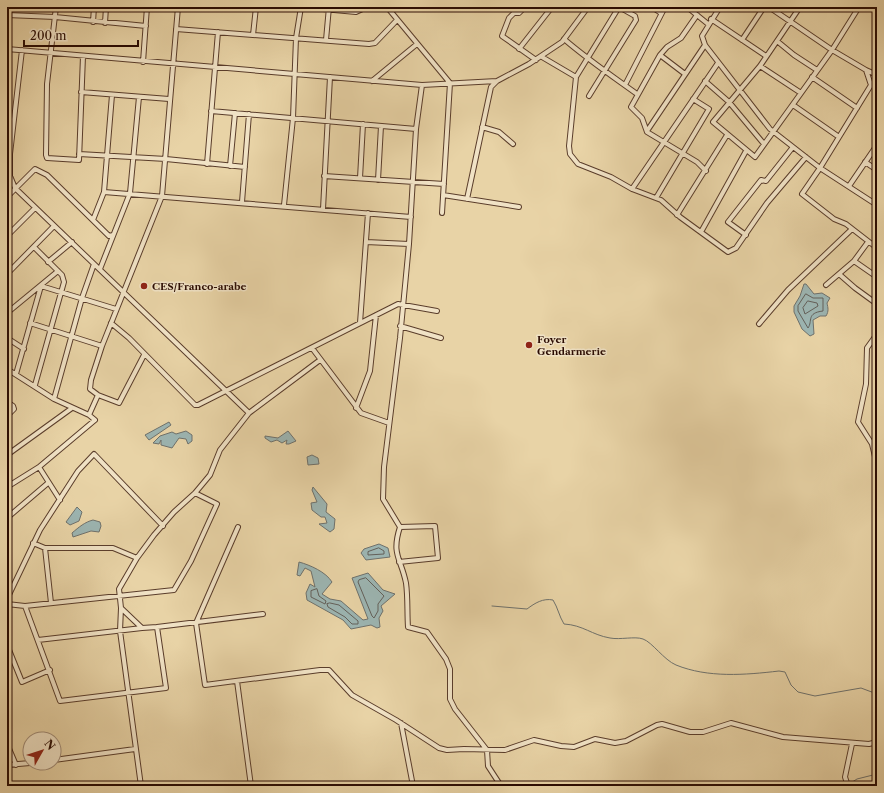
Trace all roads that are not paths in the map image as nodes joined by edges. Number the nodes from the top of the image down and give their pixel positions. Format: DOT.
graph roads {
  1 [pos="56,7"];
  2 [pos="94,7"];
  3 [pos="106,7"];
  4 [pos="147,7"];
  5 [pos="178,7"];
  6 [pos="256,7"];
  7 [pos="301,7"];
  8 [pos="367,7"];
  9 [pos="387,7"];
  10 [pos="514,7"];
  11 [pos="525,7"];
  12 [pos="552,7"];
  13 [pos="580,7"];
  14 [pos="619,7"];
  15 [pos="652,7"];
  16 [pos="665,7"];
  17 [pos="687,7"];
  18 [pos="720,7"];
  19 [pos="764,7"];
  20 [pos="769,7"];
  21 [pos="800,7"];
  22 [pos="859,7"];
  23 [pos="329,8"];
  24 [pos="586,9"];
  25 [pos="514,13"];
  26 [pos="661,13"];
  27 [pos="7,15"];
  28 [pos="697,15"];
  29 [pos="55,17"];
  30 [pos="711,19"];
  31 [pos="397,20"];
  32 [pos="790,21"];
  33 [pos="93,22"];
  34 [pos="105,23"];
  35 [pos="708,24"];
  36 [pos="146,26"];
  37 [pos="176,29"];
  38 [pos="218,32"];
  39 [pos="253,35"];
  40 [pos="296,38"];
  41 [pos="564,39"];
  42 [pos="326,40"];
  43 [pos="742,40"];
  44 [pos="777,41"];
  45 [pos="417,44"];
  46 [pos="705,45"];
  47 [pos="7,49"];
  48 [pos="520,49"];
  49 [pos="22,50"];
  50 [pos="832,50"];
  51 [pos="51,53"];
  52 [pos="660,55"];
  53 [pos="83,56"];
  54 [pos="542,56"];
  55 [pos="766,56"];
  56 [pos="536,60"];
  57 [pos="587,60"];
  58 [pos="143,62"];
  59 [pos="172,63"];
  60 [pos="718,63"];
  61 [pos="760,66"];
  62 [pos="215,67"];
  63 [pos="605,70"];
  64 [pos="817,70"];
  65 [pos="866,70"];
  66 [pos="295,74"];
  67 [pos="685,74"];
  68 [pos="877,74"];
  69 [pos="330,77"];
  70 [pos="576,77"];
  71 [pos="812,77"];
  72 [pos="372,81"];
  73 [pos="497,81"];
  74 [pos="705,81"];
  75 [pos="450,84"];
  76 [pos="422,85"];
  77 [pos="625,85"];
  78 [pos="740,89"];
  79 [pos="81,92"];
  80 [pos="801,93"];
  81 [pos="637,94"];
  82 [pos="112,95"];
  83 [pos="589,96"];
  84 [pos="139,97"];
  85 [pos="169,99"];
  86 [pos="693,99"];
  87 [pos="729,102"];
  88 [pos="793,105"];
  89 [pos="857,108"];
  90 [pos="211,111"];
  91 [pos="236,113"];
  92 [pos="249,114"];
  93 [pos="293,118"];
  94 [pos="328,121"];
  95 [pos="363,124"];
  96 [pos="381,126"];
  97 [pos="482,127"];
  98 [pos="416,129"];
  99 [pos="647,131"];
  100 [pos="774,133"];
  101 [pos="728,135"];
  102 [pos="839,137"];
  103 [pos="665,142"];
  104 [pos="513,144"];
  105 [pos="764,144"];
  106 [pos="877,145"];
  107 [pos="793,147"];
  108 [pos="746,150"];
  109 [pos="684,153"];
  110 [pos="9,154"];
  111 [pos="79,154"];
  112 [pos="108,156"];
  113 [pos="134,157"];
  114 [pos="806,157"];
  115 [pos="166,159"];
  116 [pos="865,162"];
  117 [pos="207,164"];
  118 [pos="8,166"];
  119 [pos="230,166"];
  120 [pos="245,167"];
  121 [pos="820,168"];
  122 [pos="877,170"];
  123 [pos="706,171"];
  124 [pos="324,176"];
  125 [pos="360,178"];
  126 [pos="378,180"];
  127 [pos="412,181"];
  128 [pos="444,184"];
  129 [pos="849,186"];
  130 [pos="15,188"];
  131 [pos="632,189"];
  132 [pos="104,192"];
  133 [pos="130,193"];
  134 [pos="444,195"];
  135 [pos="162,196"];
  136 [pos="7,197"];
  137 [pos="656,198"];
  138 [pos="467,199"];
  139 [pos="242,202"];
  140 [pos="284,205"];
  141 [pos="877,205"];
  142 [pos="519,207"];
  143 [pos="35,208"];
  144 [pos="322,209"];
  145 [pos="368,213"];
  146 [pos="442,213"];
  147 [pos="677,215"];
  148 [pos="411,217"];
  149 [pos="93,220"];
  150 [pos="54,226"];
  151 [pos="852,229"];
  152 [pos="701,232"];
  153 [pos="113,235"];
  154 [pos="746,235"];
  155 [pos="7,236"];
  156 [pos="72,242"];
  157 [pos="366,242"];
  158 [pos="868,242"];
  159 [pos="409,244"];
  160 [pos="34,247"];
  161 [pos="877,248"];
  162 [pos="854,261"];
  163 [pos="48,262"];
  164 [pos="94,264"];
  165 [pos="100,269"];
  166 [pos="58,271"];
  167 [pos="7,274"];
  168 [pos="839,274"];
  169 [pos="877,277"];
  170 [pos="826,285"];
  171 [pos="41,286"];
  172 [pos="60,292"];
  173 [pos="123,292"];
  174 [pos="82,298"];
  175 [pos="402,304"];
  176 [pos="877,304"];
  177 [pos="116,308"];
  178 [pos="437,311"];
  179 [pos="7,313"];
  180 [pos="376,315"];
  181 [pos="30,323"];
  182 [pos="111,323"];
  183 [pos="360,323"];
  184 [pos="759,324"];
  185 [pos="400,326"];
  186 [pos="50,328"];
  187 [pos="877,334"];
  188 [pos="72,335"];
  189 [pos="7,338"];
  190 [pos="441,338"];
  191 [pos="102,346"];
  192 [pos="312,348"];
  193 [pos="24,349"];
  194 [pos="144,355"];
  195 [pos="320,360"];
  196 [pos="7,369"];
  197 [pos="16,374"];
  198 [pos="35,385"];
  199 [pos="226,391"];
  200 [pos="98,395"];
  201 [pos="54,399"];
  202 [pos="7,402"];
  203 [pos="72,408"];
  204 [pos="356,408"];
  205 [pos="249,413"];
  206 [pos="89,415"];
  207 [pos="7,416"];
  208 [pos="389,423"];
  209 [pos="7,455"];
  210 [pos="877,465"];
  211 [pos="39,467"];
  212 [pos="48,483"];
  213 [pos="7,487"];
  214 [pos="195,493"];
  215 [pos="60,500"];
  216 [pos="7,518"];
  217 [pos="163,526"];
  218 [pos="238,527"];
  219 [pos="400,527"];
  220 [pos="33,543"];
  221 [pos="45,548"];
  222 [pos="137,558"];
  223 [pos="399,562"];
  224 [pos="119,596"];
  225 [pos="7,599"];
  226 [pos="51,603"];
  227 [pos="7,604"];
  228 [pos="25,606"];
  229 [pos="121,608"];
  230 [pos="262,614"];
  231 [pos="196,623"];
  232 [pos="157,627"];
  233 [pos="142,628"];
  234 [pos="120,631"];
  235 [pos="38,640"];
  236 [pos="7,645"];
  237 [pos="50,670"];
  238 [pos="237,681"];
  239 [pos="128,693"];
  240 [pos="401,723"];
  241 [pos="877,742"];
  242 [pos="7,744"];
  243 [pos="852,744"];
  244 [pos="135,749"];
  245 [pos="486,750"];
  246 [pos="62,759"];
  247 [pos="16,764"];
  248 [pos="22,764"];
  249 [pos="7,766"];
  250 [pos="141,786"];
  251 [pos="251,786"];
  252 [pos="413,786"];
  253 [pos="501,786"];
  254 [pos="848,786"];
  1 -- 29 [label="street"];
  2 -- 33 [label="street"];
  3 -- 34 [label="street"];
  4 -- 36 [label="street"];
  5 -- 37 [label="street"];
  6 -- 39 [label="street"];
  7 -- 23 [label="street"];
  7 -- 40 [label="street"];
  8 -- 23 [label="street"];
  9 -- 31 [label="street"];
  10 -- 25 [label="street"];
  11 -- 25 [label="street"];
  12 -- 48 [label="street"];
  13 -- 24 [label="street"];
  14 -- 57 [label="street"];
  14 -- 63 [label="street"];
  15 -- 26 [label="street"];
  16 -- 26 [label="street"];
  17 -- 28 [label="street"];
  18 -- 30 [label="street"];
  19 -- 43 [label="street"];
  20 -- 32 [label="street"];
  21 -- 32 [label="street"];
  22 -- 50 [label="street"];
  23 -- 42 [label="street"];
  24 -- 41 [label="street"];
  25 -- 48 [label="street"];
  26 -- 77 [label="street"];
  27 -- 29 [label="street"];
  28 -- 35 [label="street"];
  28 -- 52 [label="street"];
  29 -- 33 [label="street"];
  29 -- 51 [label="street"];
  30 -- 35 [label="street"];
  30 -- 43 [label="street"];
  31 -- 42 [label="street"];
  31 -- 45 [label="street"];
  32 -- 44 [label="street"];
  32 -- 50 [label="street"];
  33 -- 34 [label="street"];
  34 -- 36 [label="street"];
  35 -- 46 [label="street"];
  36 -- 58 [label="street"];
  37 -- 38 [label="street"];
  37 -- 59 [label="street"];
  38 -- 39 [label="street"];
  38 -- 62 [label="street"];
  39 -- 40 [label="street"];
  40 -- 42 [label="street"];
  40 -- 66 [label="street"];
  41 -- 54 [label="street"];
  41 -- 57 [label="street"];
  43 -- 55 [label="street"];
  44 -- 55 [label="street"];
  44 -- 64 [label="street"];
  45 -- 72 [label="street"];
  45 -- 75 [label="street"];
  46 -- 60 [label="street"];
  46 -- 67 [label="street"];
  47 -- 49 [label="street"];
  48 -- 56 [label="street"];
  49 -- 51 [label="street"];
  49 -- 110 [label="street"];
  50 -- 64 [label="street"];
  50 -- 65 [label="street"];
  51 -- 53 [label="street"];
  51 -- 111 [label="street"];
  52 -- 67 [label="street"];
  52 -- 81 [label="street"];
  53 -- 58 [label="street"];
  53 -- 79 [label="street"];
  54 -- 56 [label="street"];
  54 -- 70 [label="street"];
  55 -- 61 [label="street"];
  56 -- 73 [label="street"];
  57 -- 63 [label="street"];
  57 -- 70 [label="street"];
  58 -- 59 [label="street"];
  59 -- 62 [label="street"];
  59 -- 85 [label="street"];
  60 -- 74 [label="street"];
  60 -- 78 [label="street"];
  61 -- 78 [label="street"];
  61 -- 80 [label="street"];
  62 -- 66 [label="street"];
  62 -- 90 [label="street"];
  63 -- 77 [label="street"];
  63 -- 83 [label="street"];
  64 -- 71 [label="street"];
  65 -- 68 [label="street"];
  65 -- 89 [label="street"];
  66 -- 69 [label="street"];
  66 -- 93 [label="street"];
  67 -- 99 [label="street"];
  69 -- 72 [label="street"];
  69 -- 94 [label="street"];
  70 -- 131 [label="street"];
  71 -- 80 [label="street"];
  71 -- 89 [label="street"];
  72 -- 76 [label="street"];
  73 -- 75 [label="street"];
  73 -- 97 [label="street"];
  74 -- 86 [label="street"];
  74 -- 87 [label="street"];
  75 -- 76 [label="street"];
  75 -- 128 [label="street"];
  76 -- 98 [label="street"];
  77 -- 81 [label="street"];
  78 -- 87 [label="street"];
  78 -- 100 [label="street"];
  79 -- 82 [label="street"];
  79 -- 111 [label="street"];
  80 -- 88 [label="street"];
  81 -- 99 [label="street"];
  82 -- 84 [label="street"];
  82 -- 112 [label="street"];
  84 -- 85 [label="street"];
  84 -- 113 [label="street"];
  85 -- 115 [label="street"];
  86 -- 103 [label="street"];
  86 -- 109 [label="street"];
  87 -- 101 [label="street"];
  87 -- 105 [label="street"];
  88 -- 100 [label="street"];
  88 -- 102 [label="street"];
  89 -- 102 [label="street"];
  90 -- 91 [label="street"];
  90 -- 117 [label="street"];
  91 -- 92 [label="street"];
  91 -- 119 [label="street"];
  92 -- 93 [label="street"];
  92 -- 120 [label="street"];
  93 -- 94 [label="street"];
  93 -- 140 [label="street"];
  94 -- 95 [label="street"];
  94 -- 124 [label="street"];
  95 -- 96 [label="street"];
  95 -- 125 [label="street"];
  96 -- 98 [label="street"];
  96 -- 126 [label="street"];
  97 -- 104 [label="street"];
  97 -- 138 [label="street"];
  98 -- 127 [label="street"];
  99 -- 103 [label="street"];
  100 -- 105 [label="street"];
  100 -- 107 [label="street"];
  101 -- 108 [label="street"];
  101 -- 123 [label="street"];
  102 -- 121 [label="street"];
  103 -- 109 [label="street"];
  103 -- 131 [label="street"];
  105 -- 108 [label="street"];
  106 -- 116 [label="street"];
  107 -- 114 [label="street"];
  107 -- 154 [label="street"];
  108 -- 152 [label="street"];
  109 -- 123 [label="street"];
  109 -- 137 [label="street"];
  110 -- 118 [label="street"];
  111 -- 112 [label="street"];
  112 -- 113 [label="street"];
  112 -- 132 [label="street"];
  113 -- 115 [label="street"];
  113 -- 133 [label="street"];
  114 -- 121 [label="street"];
  114 -- 154 [label="street"];
  115 -- 117 [label="street"];
  115 -- 135 [label="street"];
  116 -- 122 [label="street"];
  116 -- 129 [label="street"];
  117 -- 119 [label="street"];
  118 -- 130 [label="street"];
  119 -- 120 [label="street"];
  120 -- 139 [label="street"];
  121 -- 129 [label="street"];
  121 -- 151 [label="street"];
  123 -- 147 [label="street"];
  124 -- 125 [label="street"];
  124 -- 144 [label="street"];
  125 -- 126 [label="street"];
  126 -- 127 [label="street"];
  127 -- 128 [label="street"];
  127 -- 148 [label="street"];
  128 -- 134 [label="street"];
  129 -- 141 [label="street"];
  130 -- 136 [label="street"];
  130 -- 143 [label="street"];
  130 -- 149 [label="street"];
  131 -- 137 [label="street"];
  132 -- 133 [label="street"];
  132 -- 149 [label="street"];
  133 -- 135 [label="street"];
  133 -- 153 [label="street"];
  134 -- 138 [label="street"];
  134 -- 146 [label="street"];
  135 -- 139 [label="street"];
  135 -- 173 [label="street"];
  137 -- 147 [label="street"];
  138 -- 142 [label="street"];
  139 -- 140 [label="street"];
  140 -- 144 [label="street"];
  143 -- 150 [label="street"];
  143 -- 155 [label="street"];
  144 -- 145 [label="street"];
  145 -- 148 [label="street"];
  145 -- 157 [label="street"];
  147 -- 152 [label="street"];
  148 -- 159 [label="street"];
  149 -- 153 [label="street"];
  150 -- 156 [label="street"];
  150 -- 160 [label="street"];
  151 -- 158 [label="street"];
  151 -- 184 [label="street"];
  152 -- 154 [label="street"];
  153 -- 165 [label="street"];
  156 -- 163 [label="street"];
  156 -- 164 [label="street"];
  157 -- 159 [label="street"];
  157 -- 183 [label="street"];
  158 -- 161 [label="street"];
  158 -- 162 [label="street"];
  159 -- 175 [label="street"];
  160 -- 163 [label="street"];
  160 -- 167 [label="street"];
  162 -- 168 [label="street"];
  162 -- 169 [label="street"];
  163 -- 166 [label="street"];
  164 -- 165 [label="street"];
  164 -- 174 [label="street"];
  165 -- 173 [label="street"];
  166 -- 171 [label="street"];
  166 -- 172 [label="street"];
  168 -- 170 [label="street"];
  168 -- 176 [label="street"];
  171 -- 172 [label="street"];
  171 -- 179 [label="street"];
  171 -- 181 [label="street"];
  172 -- 174 [label="street"];
  172 -- 186 [label="street"];
  173 -- 177 [label="street"];
  173 -- 199 [label="street"];
  174 -- 177 [label="street"];
  174 -- 188 [label="street"];
  175 -- 178 [label="street"];
  175 -- 180 [label="street"];
  175 -- 185 [label="street"];
  177 -- 182 [label="street"];
  180 -- 183 [label="street"];
  180 -- 204 [label="street"];
  181 -- 186 [label="street"];
  181 -- 193 [label="street"];
  182 -- 191 [label="street"];
  182 -- 194 [label="street"];
  183 -- 192 [label="street"];
  185 -- 190 [label="street"];
  185 -- 208 [label="street"];
  186 -- 188 [label="street"];
  186 -- 198 [label="street"];
  187 -- 210 [label="street"];
  188 -- 191 [label="street"];
  188 -- 201 [label="street"];
  189 -- 193 [label="street"];
  191 -- 200 [label="street"];
  192 -- 195 [label="street"];
  192 -- 199 [label="street"];
  193 -- 197 [label="street"];
  194 -- 199 [label="street"];
  194 -- 200 [label="street"];
  195 -- 204 [label="street"];
  195 -- 205 [label="street"];
  196 -- 197 [label="street"];
  197 -- 198 [label="street"];
  198 -- 201 [label="street"];
  199 -- 205 [label="street"];
  200 -- 206 [label="street"];
  201 -- 203 [label="street"];
  202 -- 207 [label="street"];
  203 -- 206 [label="street"];
  203 -- 209 [label="street"];
  204 -- 208 [label="street"];
  205 -- 214 [label="street"];
  206 -- 211 [label="street"];
  208 -- 219 [label="street"];
  211 -- 212 [label="street"];
  211 -- 213 [label="street"];
  212 -- 215 [label="street"];
  212 -- 216 [label="street"];
  214 -- 217 [label="street"];
  214 -- 224 [label="street"];
  215 -- 217 [label="street"];
  215 -- 220 [label="street"];
  217 -- 222 [label="street"];
  218 -- 231 [label="street"];
  219 -- 223 [label="street"];
  219 -- 223 [label="street"];
  220 -- 221 [label="street"];
  220 -- 225 [label="street"];
  221 -- 222 [label="street"];
  221 -- 226 [label="street"];
  222 -- 224 [label="street"];
  223 -- 245 [label="street"];
  224 -- 226 [label="street"];
  224 -- 229 [label="street"];
  226 -- 228 [label="street"];
  227 -- 228 [label="street"];
  228 -- 235 [label="street"];
  229 -- 233 [label="street"];
  229 -- 234 [label="street"];
  230 -- 231 [label="street"];
  231 -- 232 [label="street"];
  231 -- 238 [label="street"];
  232 -- 233 [label="street"];
  232 -- 239 [label="street"];
  233 -- 234 [label="street"];
  234 -- 235 [label="street"];
  234 -- 239 [label="street"];
  235 -- 237 [label="street"];
  236 -- 237 [label="street"];
  237 -- 239 [label="street"];
  238 -- 240 [label="street"];
  238 -- 251 [label="street"];
  239 -- 244 [label="street"];
  240 -- 245 [label="street"];
  240 -- 252 [label="street"];
  241 -- 243 [label="street"];
  242 -- 247 [label="street"];
  243 -- 245 [label="street"];
  243 -- 254 [label="street"];
  244 -- 246 [label="street"];
  244 -- 250 [label="street"];
  245 -- 253 [label="street"];
  247 -- 248 [label="street"];
  247 -- 249 [label="street"];
}
